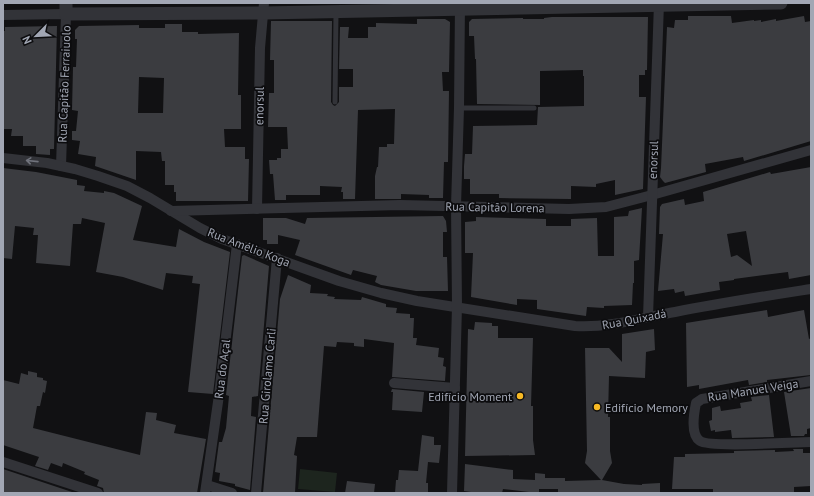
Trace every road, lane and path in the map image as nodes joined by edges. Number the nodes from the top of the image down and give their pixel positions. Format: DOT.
graph roads {
  1 [pos="781,3"];
  2 [pos="659,5"];
  3 [pos="460,6"];
  4 [pos="264,8"];
  5 [pos="66,9"];
  6 [pos="336,11"];
  7 [pos="3,14"];
  8 [pos="335,102"];
  9 [pos="459,108"];
  10 [pos="534,108"];
  11 [pos="811,150"];
  12 [pos="3,158"];
  13 [pos="61,166"];
  14 [pos="652,195"];
  15 [pos="456,206"];
  16 [pos="257,209"];
  17 [pos="171,211"];
  18 [pos="237,244"];
  19 [pos="277,258"];
  20 [pos="811,289"];
  21 [pos="457,306"];
  22 [pos="648,317"];
  23 [pos="811,381"];
  24 [pos="394,383"];
  25 [pos="455,388"];
  26 [pos="811,442"];
  27 [pos="3,462"];
  28 [pos="206,489"];
  29 [pos="98,493"];
  30 [pos="232,493"];
  31 [pos="256,493"];
  32 [pos="452,493"];
  1 -- 2 [label="street"];
  2 -- 3 [label="street"];
  2 -- 14 [label="street, enorsul"];
  3 -- 6 [label="street"];
  3 -- 9 [label="street"];
  4 -- 5 [label="street"];
  4 -- 6 [label="street"];
  4 -- 16 [label="street, enorsul"];
  5 -- 7 [label="street"];
  5 -- 13 [label="street, Rua Capitão Ferraiuolo"];
  6 -- 8 [label="lane"];
  9 -- 10 [label="lane"];
  9 -- 15 [label="street"];
  11 -- 14 [label="street, Rua Capitão Lorena"];
  13 -- 12 [label="street, Rua Amélio Koga, one-way"];
  13 -- 17 [label="street, Rua Amélio Koga"];
  14 -- 15 [label="street, Rua Capitão Lorena"];
  14 -- 22 [label="street, enorsul"];
  15 -- 16 [label="street, Rua Capitão Lorena"];
  15 -- 21 [label="street"];
  16 -- 17 [label="street, Rua Capitão Lorena"];
  17 -- 18 [label="street, Rua Amélio Koga"];
  18 -- 19 [label="street, Rua Amélio Koga"];
  18 -- 28 [label="street, Rua do Açal"];
  19 -- 21 [label="street, Rua Amélio Koga"];
  19 -- 31 [label="street, Rua Girolamo Carli"];
  20 -- 22 [label="street, Rua Quixadá"];
  21 -- 22 [label="street, Rua Quixadá"];
  21 -- 25 [label="street"];
  23 -- 26 [label="street, Rua Manuel Veiga"];
  24 -- 25 [label="street"];
  25 -- 32 [label="street"];
  27 -- 29 [label="street"];
  28 -- 30 [label="street"];
}
